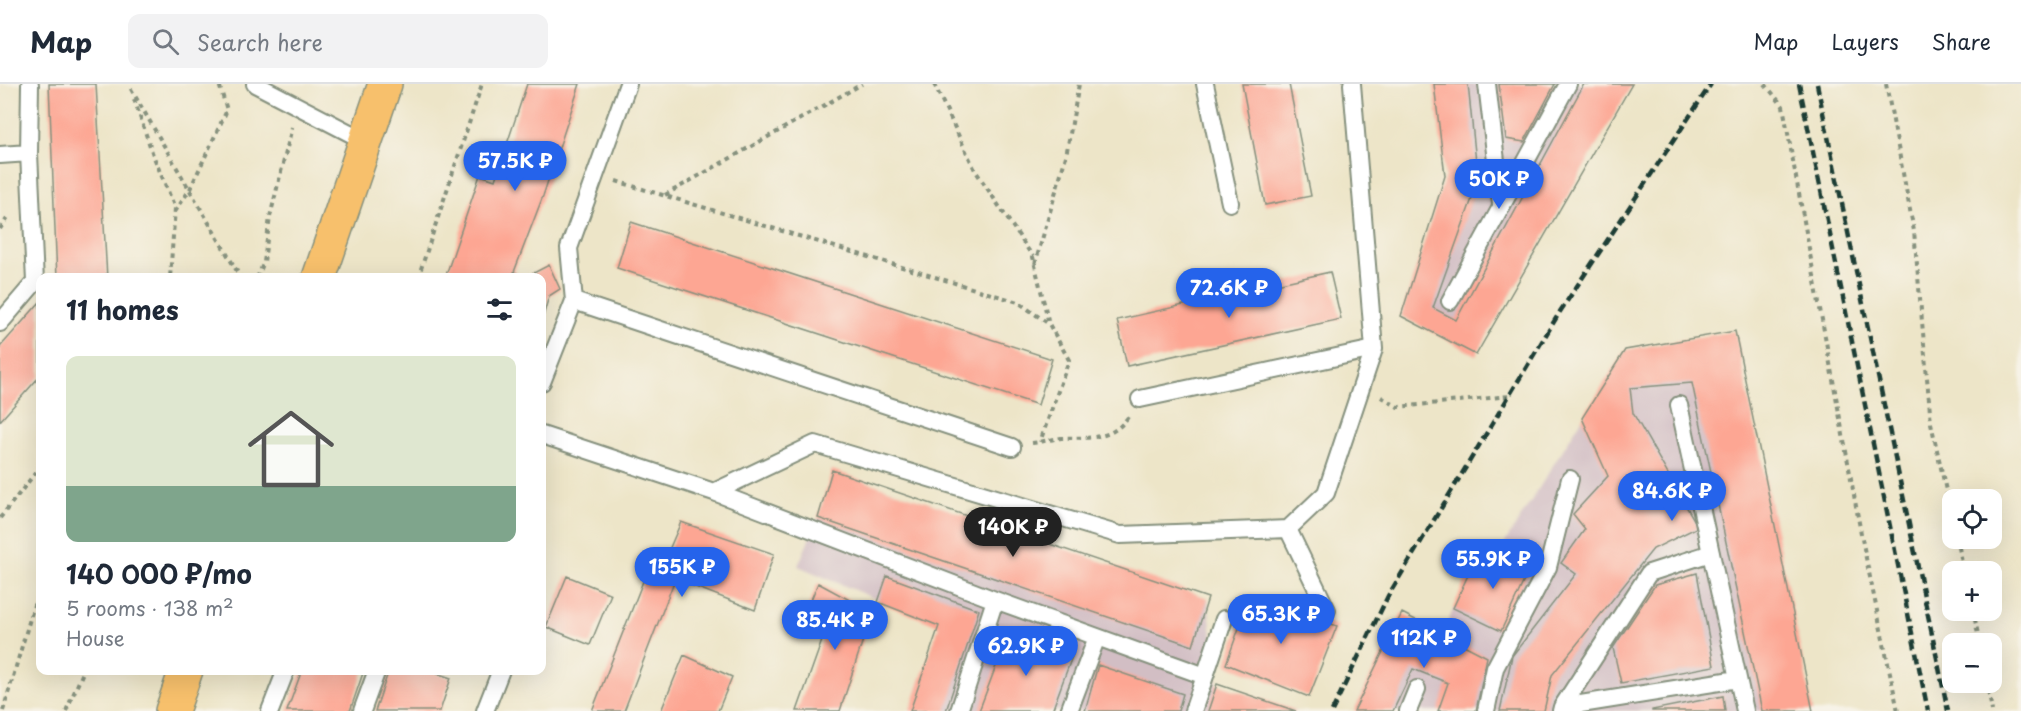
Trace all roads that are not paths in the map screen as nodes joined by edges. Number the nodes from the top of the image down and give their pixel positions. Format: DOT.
graph roads {
  1 [pos="30,84"];
  2 [pos="255,84"];
  3 [pos="386,84"];
  4 [pos="628,84"];
  5 [pos="1205,84"];
  6 [pos="1352,84"];
  7 [pos="1487,84"];
  8 [pos="1568,84"];
  9 [pos="367,142"];
  10 [pos="29,153"];
  11 [pos="0,155"];
  12 [pos="1230,203"];
  13 [pos="1501,204"];
  14 [pos="321,273"];
  15 [pos="574,301"];
  16 [pos="1450,302"];
  17 [pos="0,322"];
  18 [pos="1374,349"];
  19 [pos="546,372"];
  20 [pos="1140,399"];
  21 [pos="1679,405"];
  22 [pos="546,436"];
  23 [pos="1012,447"];
  24 [pos="1570,479"];
  25 [pos="714,492"];
  26 [pos="1288,529"];
  27 [pos="1711,554"];
  28 [pos="995,600"];
  29 [pos="1327,610"];
  30 [pos="1224,619"];
  31 [pos="1097,637"];
  32 [pos="184,675"];
  33 [pos="284,675"];
  34 [pos="375,675"];
  35 [pos="499,675"];
  36 [pos="1204,676"];
  37 [pos="1738,679"];
  38 [pos="1417,689"];
  39 [pos="1561,709"];
  40 [pos="172,711"];
  41 [pos="270,711"];
  42 [pos="362,711"];
  43 [pos="485,711"];
  44 [pos="959,711"];
  45 [pos="1069,711"];
  46 [pos="1192,711"];
  47 [pos="1408,711"];
  48 [pos="1486,711"];
  49 [pos="1745,711"];
  1 -- 10 [label="lane"];
  2 -- 9 [label="lane"];
  3 -- 9 [label="main road"];
  4 -- 15 [label="lane"];
  5 -- 12 [label="lane"];
  6 -- 18 [label="lane"];
  7 -- 13 [label="lane"];
  8 -- 13 [label="lane"];
  9 -- 14 [label="main road"];
  10 -- 11 [label="lane"];
  10 -- 17 [label="lane"];
  13 -- 16 [label="lane"];
  15 -- 19 [label="lane"];
  15 -- 23 [label="lane"];
  18 -- 20 [label="lane"];
  18 -- 26 [label="lane"];
  21 -- 27 [label="lane"];
  22 -- 25 [label="lane"];
  24 -- 48 [label="lane"];
  25 -- 26 [label="lane"];
  25 -- 28 [label="lane"];
  26 -- 29 [label="lane"];
  27 -- 37 [label="lane"];
  27 -- 39 [label="lane"];
  28 -- 31 [label="lane"];
  28 -- 44 [label="lane"];
  30 -- 36 [label="lane"];
  31 -- 36 [label="lane"];
  31 -- 45 [label="lane"];
  32 -- 40 [label="main road"];
  33 -- 41 [label="lane"];
  34 -- 42 [label="lane"];
  35 -- 43 [label="lane"];
  36 -- 46 [label="lane"];
  37 -- 39 [label="lane"];
  37 -- 49 [label="lane"];
  38 -- 47 [label="lane"];
}
